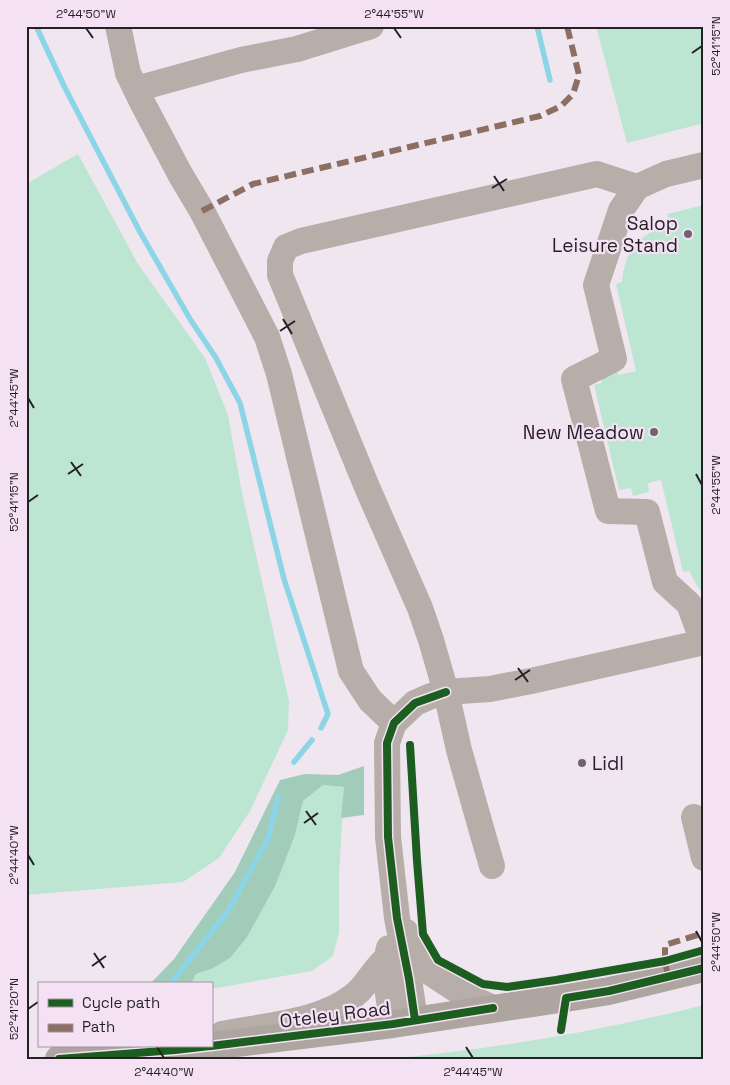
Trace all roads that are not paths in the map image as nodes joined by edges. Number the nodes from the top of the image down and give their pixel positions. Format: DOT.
graph roads {
  1 [pos="118,26"];
  2 [pos="371,26"];
  3 [pos="136,89"];
  4 [pos="704,165"];
  5 [pos="637,187"];
  6 [pos="703,642"];
  7 [pos="446,692"];
  8 [pos="394,723"];
  9 [pos="694,817"];
  10 [pos="704,858"];
  11 [pos="492,866"];
  12 [pos="397,918"];
  13 [pos="386,959"];
  14 [pos="704,968"];
  15 [pos="493,1008"];
  16 [pos="404,1022"];
  17 [pos="212,1036"];
  18 [pos="212,1046"];
  19 [pos="180,1048"];
  20 [pos="98,1057"];
  21 [pos="59,1059"];
  1 -- 3 [label="street"];
  2 -- 3 [label="street"];
  3 -- 8 [label="street"];
  4 -- 5 [label="street"];
  5 -- 6 [label="street"];
  5 -- 7 [label="street"];
  6 -- 7 [label="street"];
  7 -- 8 [label="street"];
  7 -- 11 [label="street"];
  8 -- 12 [label="street"];
  9 -- 10 [label="street"];
  12 -- 13 [label="street"];
  12 -- 15 [label="street"];
  12 -- 16 [label="street"];
  13 -- 16 [label="street"];
  13 -- 17 [label="street"];
  14 -- 15 [label="main road, Oteley Road"];
  15 -- 16 [label="main road, Oteley Road"];
  16 -- 18 [label="main road, Oteley Road"];
  19 -- 20 [label="main road, Oteley Road"];
  20 -- 21 [label="main road, Oteley Road"];
}
